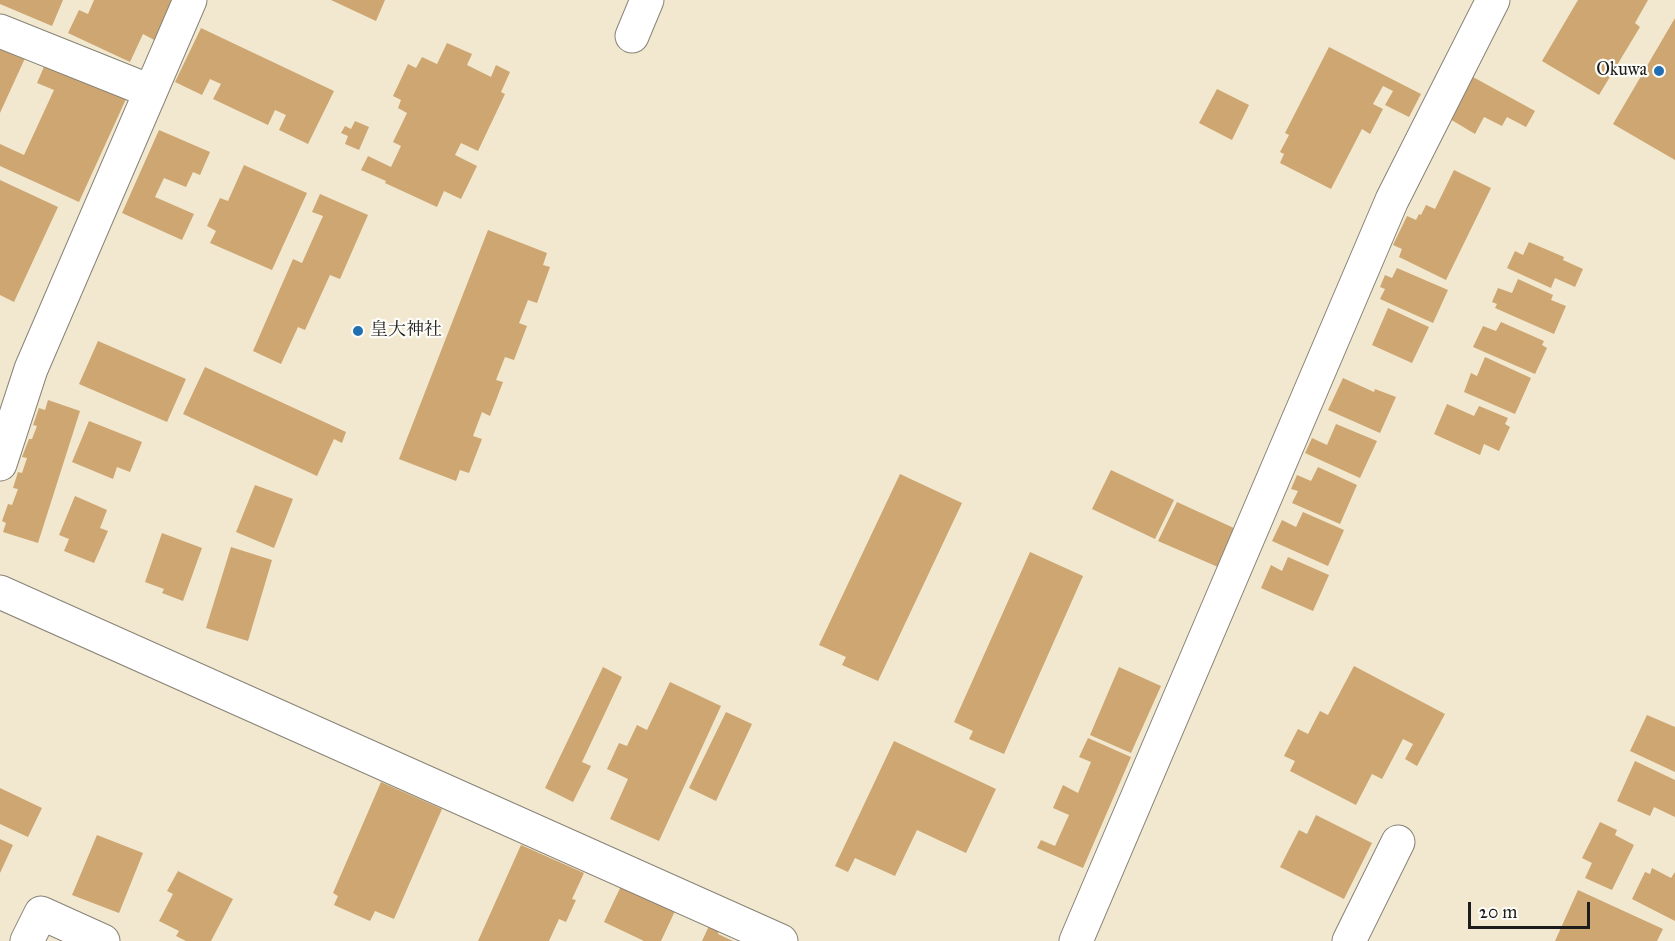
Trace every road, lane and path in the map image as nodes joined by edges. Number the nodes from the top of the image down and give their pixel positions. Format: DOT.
graph roads {
  1 [pos="190,0"];
  2 [pos="647,0"];
  3 [pos="1492,0"];
  4 [pos="0,31"];
  5 [pos="632,36"];
  6 [pos="150,91"];
  7 [pos="0,464"];
  8 [pos="0,592"];
  9 [pos="1398,842"];
  10 [pos="27,941"];
  11 [pos="103,941"];
  12 [pos="781,941"];
  13 [pos="1076,941"];
  14 [pos="1349,941"];
  1 -- 6 [label="street"];
  2 -- 5 [label="street"];
  3 -- 13 [label="street"];
  4 -- 6 [label="street"];
  6 -- 7 [label="street"];
  8 -- 12 [label="street"];
  9 -- 14 [label="street"];
  10 -- 11 [label="street"];
}
